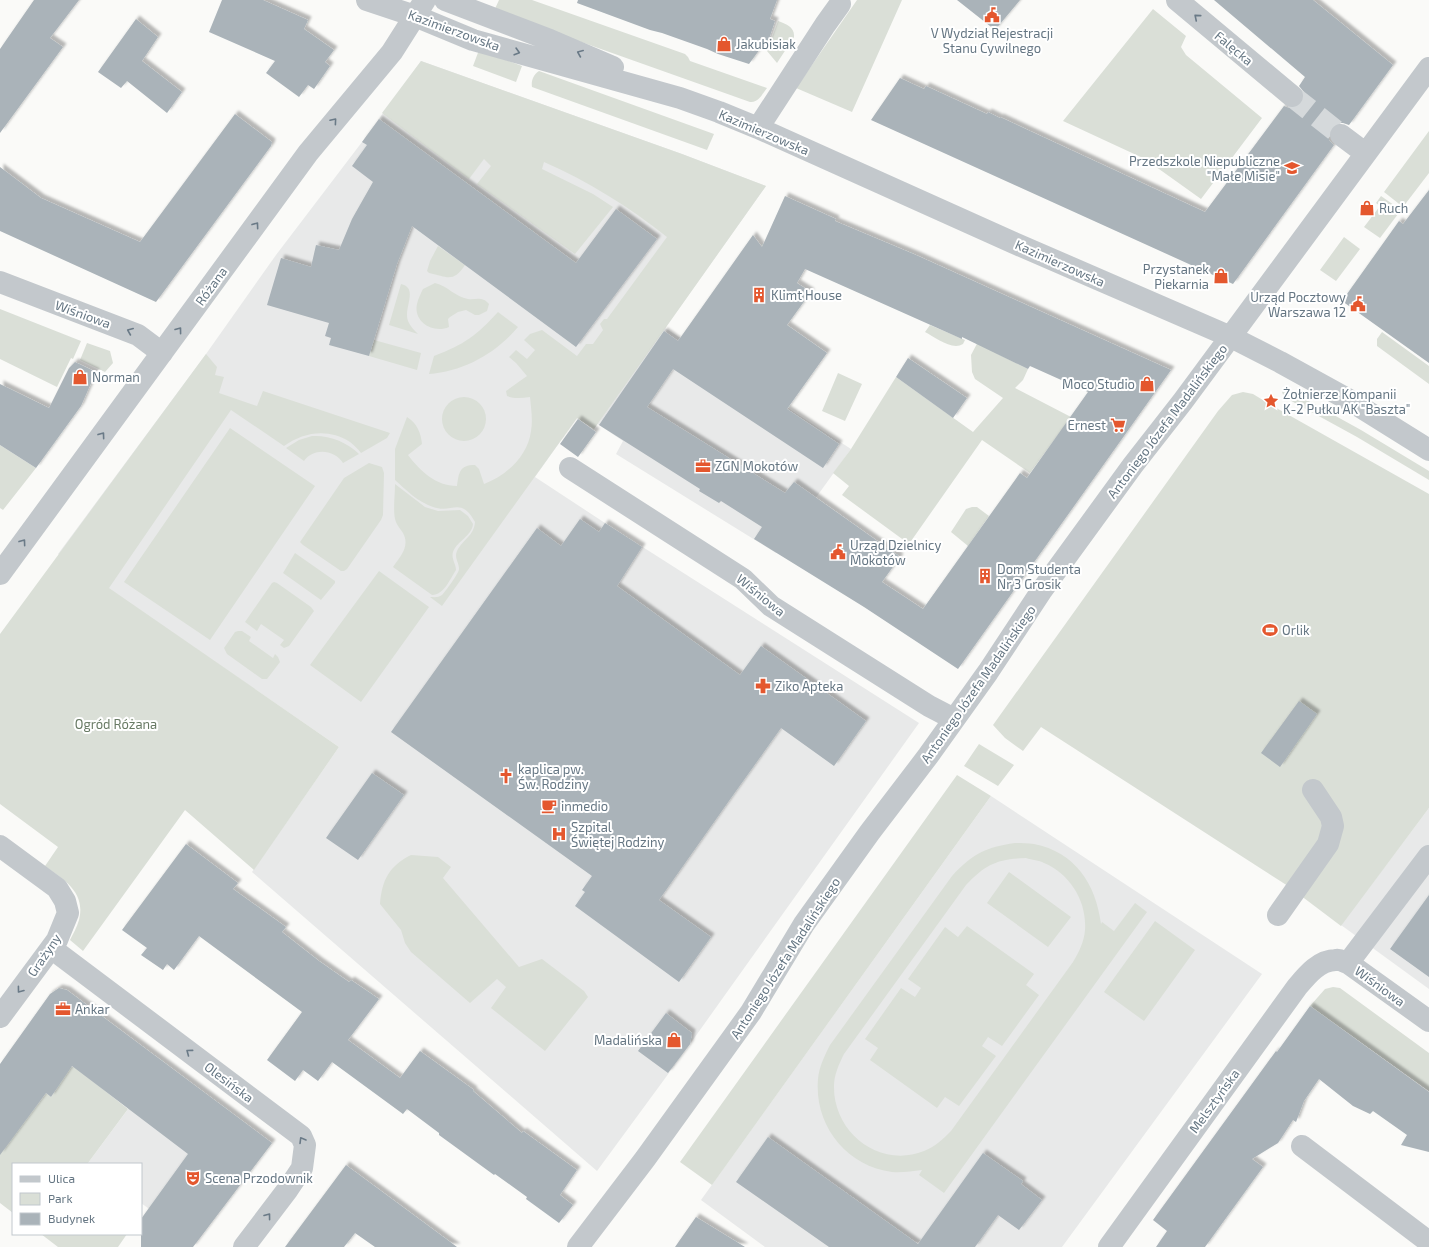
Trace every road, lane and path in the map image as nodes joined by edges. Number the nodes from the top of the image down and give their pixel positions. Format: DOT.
graph roads {
  1 [pos="367,0"];
  2 [pos="444,0"];
  3 [pos="1177,0"];
  4 [pos="840,4"];
  5 [pos="420,8"];
  6 [pos="1429,68"];
  7 [pos="1292,96"];
  8 [pos="680,98"];
  9 [pos="758,128"];
  10 [pos="1341,135"];
  11 [pos="1365,153"];
  12 [pos="0,282"];
  13 [pos="1231,337"];
  14 [pos="162,353"];
  15 [pos="1429,450"];
  16 [pos="570,468"];
  17 [pos="0,574"];
  18 [pos="954,719"];
  19 [pos="1313,790"];
  20 [pos="0,846"];
  21 [pos="1429,856"];
  22 [pos="1278,915"];
  23 [pos="52,948"];
  24 [pos="1327,961"];
  25 [pos="1348,963"];
  26 [pos="0,1017"];
  27 [pos="1429,1022"];
  28 [pos="1302,1146"];
  29 [pos="1429,1242"];
  30 [pos="244,1247"];
  31 [pos="578,1247"];
  32 [pos="1108,1247"];
  1 -- 5 [label="street, Kazimierzowska"];
  8 -- 2 [label="street, Kazimierzowska, one-way"];
  7 -- 3 [label="street, Falęcka, one-way"];
  4 -- 9 [label="street"];
  5 -- 8 [label="street, Kazimierzowska, one-way"];
  14 -- 5 [label="street, Różana, one-way"];
  6 -- 11 [label="street, Antoniego Józefa Madalińskiego"];
  8 -- 9 [label="street, Kazimierzowska"];
  9 -- 13 [label="street, Kazimierzowska"];
  10 -- 11 [label="street"];
  11 -- 13 [label="street, Antoniego Józefa Madalińskiego"];
  14 -- 12 [label="street, Wiśniowa, one-way"];
  13 -- 15 [label="street, Kazimierzowska"];
  13 -- 18 [label="street, Antoniego Józefa Madalińskiego"];
  17 -- 14 [label="street, Różana, one-way"];
  16 -- 18 [label="street, Wiśniowa"];
  18 -- 31 [label="street, Antoniego Józefa Madalińskiego"];
  19 -- 22 [label="street"];
  20 -- 23 [label="street, Grażyny"];
  21 -- 25 [label="street"];
  23 -- 26 [label="street, Grażyny, one-way"];
  30 -- 23 [label="street, Olesińska, one-way"];
  24 -- 25 [label="street, Wiśniowa"];
  24 -- 32 [label="street, Melsztyńska"];
  25 -- 27 [label="street, Wiśniowa"];
  28 -- 29 [label="street"];
}
